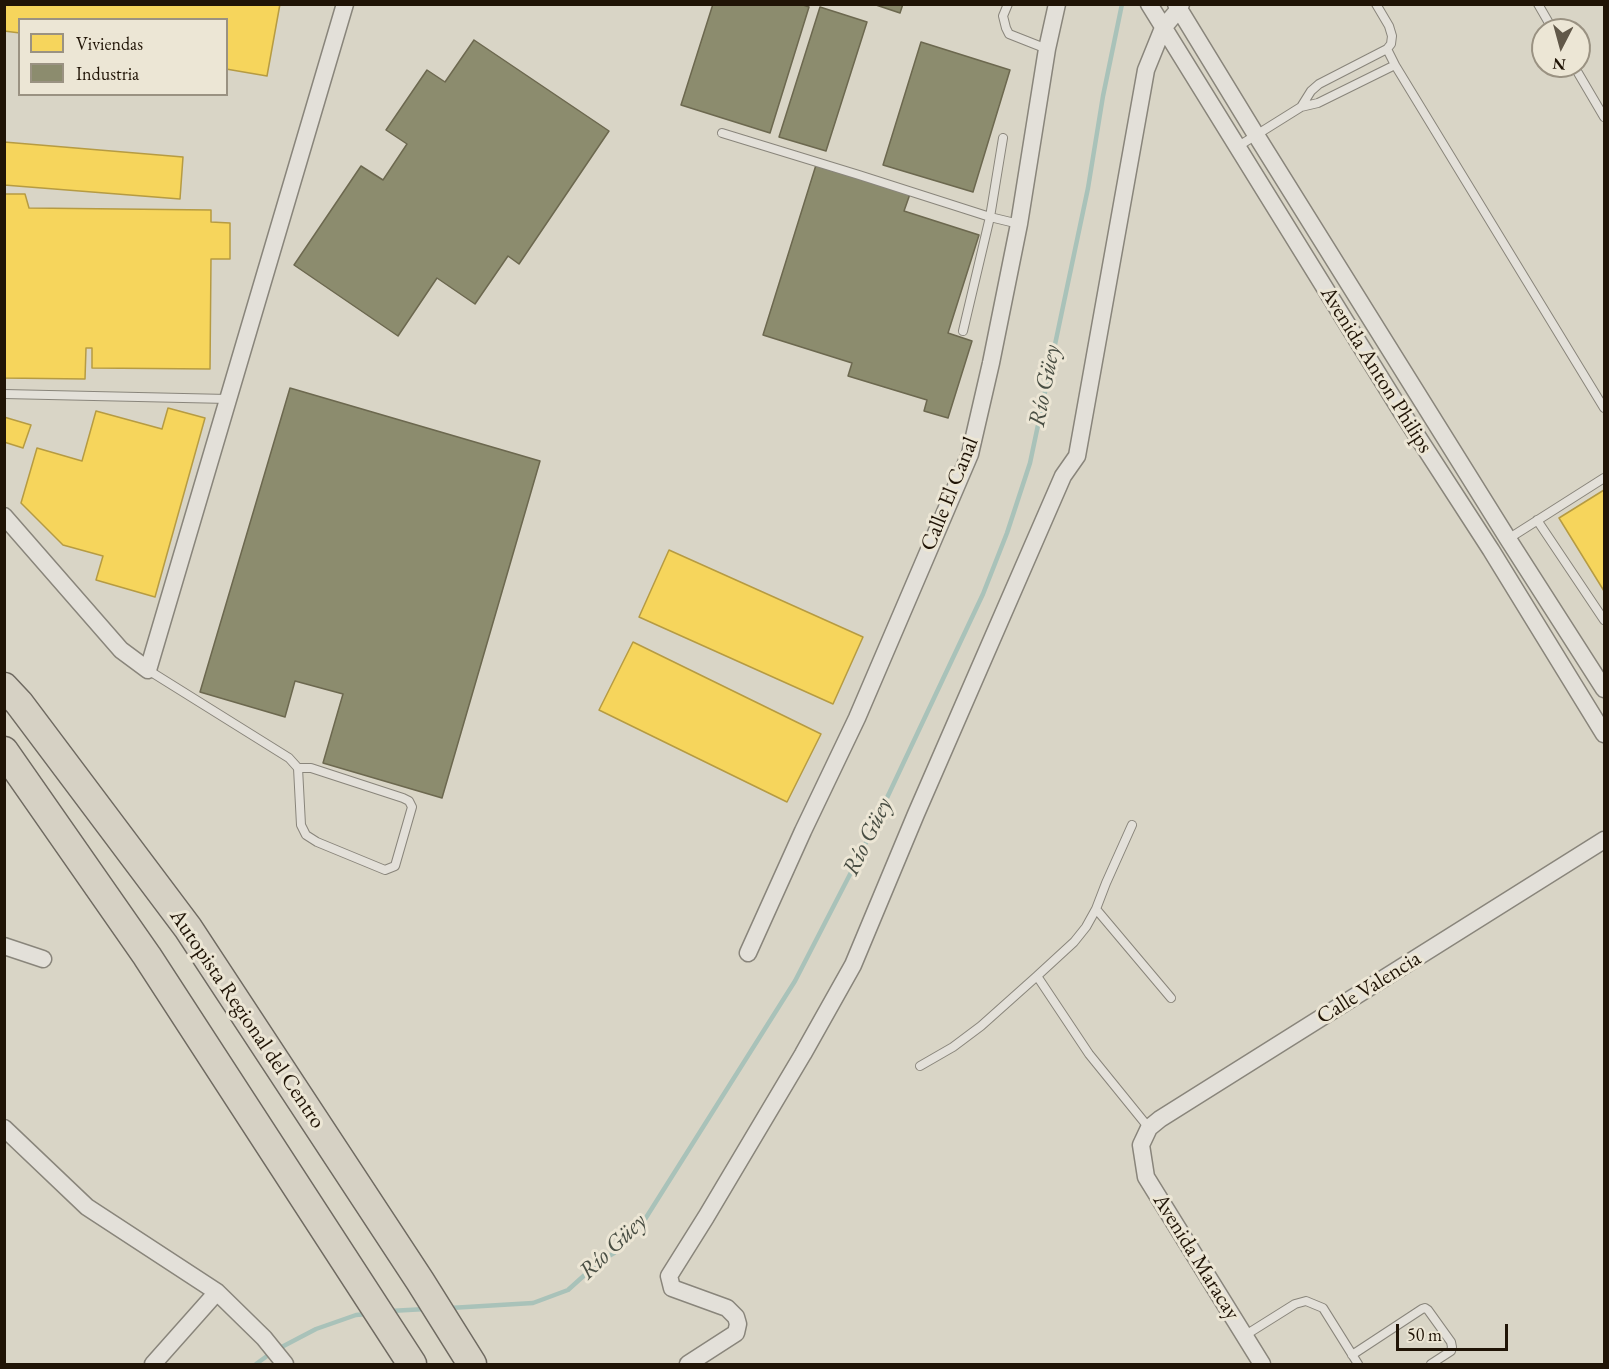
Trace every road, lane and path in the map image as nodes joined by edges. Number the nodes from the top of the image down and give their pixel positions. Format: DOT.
graph roads {
  1 [pos="345,4"];
  2 [pos="1008,4"];
  3 [pos="1058,4"];
  4 [pos="1149,4"];
  5 [pos="1376,4"];
  6 [pos="1538,4"];
  7 [pos="1179,6"];
  8 [pos="1546,18"];
  9 [pos="1163,28"];
  10 [pos="1047,49"];
  11 [pos="1387,49"];
  12 [pos="1395,64"];
  13 [pos="1581,78"];
  14 [pos="1301,107"];
  15 [pos="1605,117"];
  16 [pos="722,133"];
  17 [pos="1256,135"];
  18 [pos="1004,138"];
  19 [pos="1237,147"];
  20 [pos="990,217"];
  21 [pos="1019,224"];
  22 [pos="963,331"];
  23 [pos="4,394"];
  24 [pos="228,399"];
  25 [pos="1605,408"];
  26 [pos="1605,478"];
  27 [pos="4,516"];
  28 [pos="1538,520"];
  29 [pos="1508,539"];
  30 [pos="1605,620"];
  31 [pos="148,670"];
  32 [pos="4,687"];
  33 [pos="1605,689"];
  34 [pos="1605,734"];
  35 [pos="4,751"];
  36 [pos="298,768"];
  37 [pos="1132,825"];
  38 [pos="1605,840"];
  39 [pos="1096,909"];
  40 [pos="4,946"];
  41 [pos="748,953"];
  42 [pos="43,959"];
  43 [pos="1037,976"];
  44 [pos="1171,998"];
  45 [pos="920,1066"];
  46 [pos="4,1128"];
  47 [pos="1149,1128"];
  48 [pos="1141,1145"];
  49 [pos="217,1292"];
  50 [pos="1245,1336"];
  51 [pos="1352,1355"];
  52 [pos="153,1365"];
  53 [pos="285,1365"];
  54 [pos="412,1365"];
  55 [pos="472,1365"];
  56 [pos="688,1365"];
  57 [pos="1262,1365"];
  58 [pos="1358,1365"];
  59 [pos="1431,1365"];
  1 -- 24 [label="street"];
  2 -- 10 [label="lane"];
  3 -- 10 [label="street, Calle El Canal"];
  4 -- 9 [label="street, Avenida Anton Philips"];
  5 -- 11 [label="lane"];
  6 -- 8 [label="lane"];
  7 -- 9 [label="street"];
  7 -- 17 [label="street, Avenida Anton Philips"];
  9 -- 19 [label="street, Avenida Anton Philips"];
  9 -- 56 [label="street"];
  10 -- 21 [label="street, Calle El Canal"];
  11 -- 12 [label="lane"];
  11 -- 14 [label="lane"];
  12 -- 14 [label="lane"];
  12 -- 25 [label="lane"];
  13 -- 15 [label="lane"];
  14 -- 17 [label="lane"];
  16 -- 20 [label="lane"];
  17 -- 19 [label="lane"];
  17 -- 29 [label="street, Avenida Anton Philips"];
  18 -- 20 [label="lane"];
  19 -- 34 [label="street, Avenida Anton Philips"];
  20 -- 21 [label="lane"];
  20 -- 22 [label="lane"];
  21 -- 41 [label="street, Calle El Canal"];
  23 -- 24 [label="lane"];
  24 -- 31 [label="street"];
  26 -- 28 [label="lane"];
  27 -- 31 [label="street"];
  28 -- 29 [label="lane"];
  28 -- 30 [label="lane"];
  29 -- 33 [label="street, Avenida Anton Philips"];
  31 -- 36 [label="lane"];
  32 -- 55 [label="highway, Autopista Regional del Centro"];
  35 -- 54 [label="highway"];
  36 -- 36 [label="lane"];
  37 -- 39 [label="lane"];
  38 -- 47 [label="street, Calle Valencia"];
  39 -- 43 [label="lane"];
  39 -- 44 [label="lane"];
  40 -- 42 [label="street"];
  43 -- 45 [label="lane"];
  43 -- 47 [label="lane"];
  46 -- 49 [label="street"];
  47 -- 48 [label="street, Calle Valencia"];
  48 -- 50 [label="street, Avenida Maracay"];
  49 -- 52 [label="street"];
  49 -- 53 [label="street"];
  50 -- 51 [label="lane"];
  50 -- 57 [label="street, Avenida Maracay"];
  51 -- 58 [label="lane"];
  51 -- 59 [label="lane"];
}
